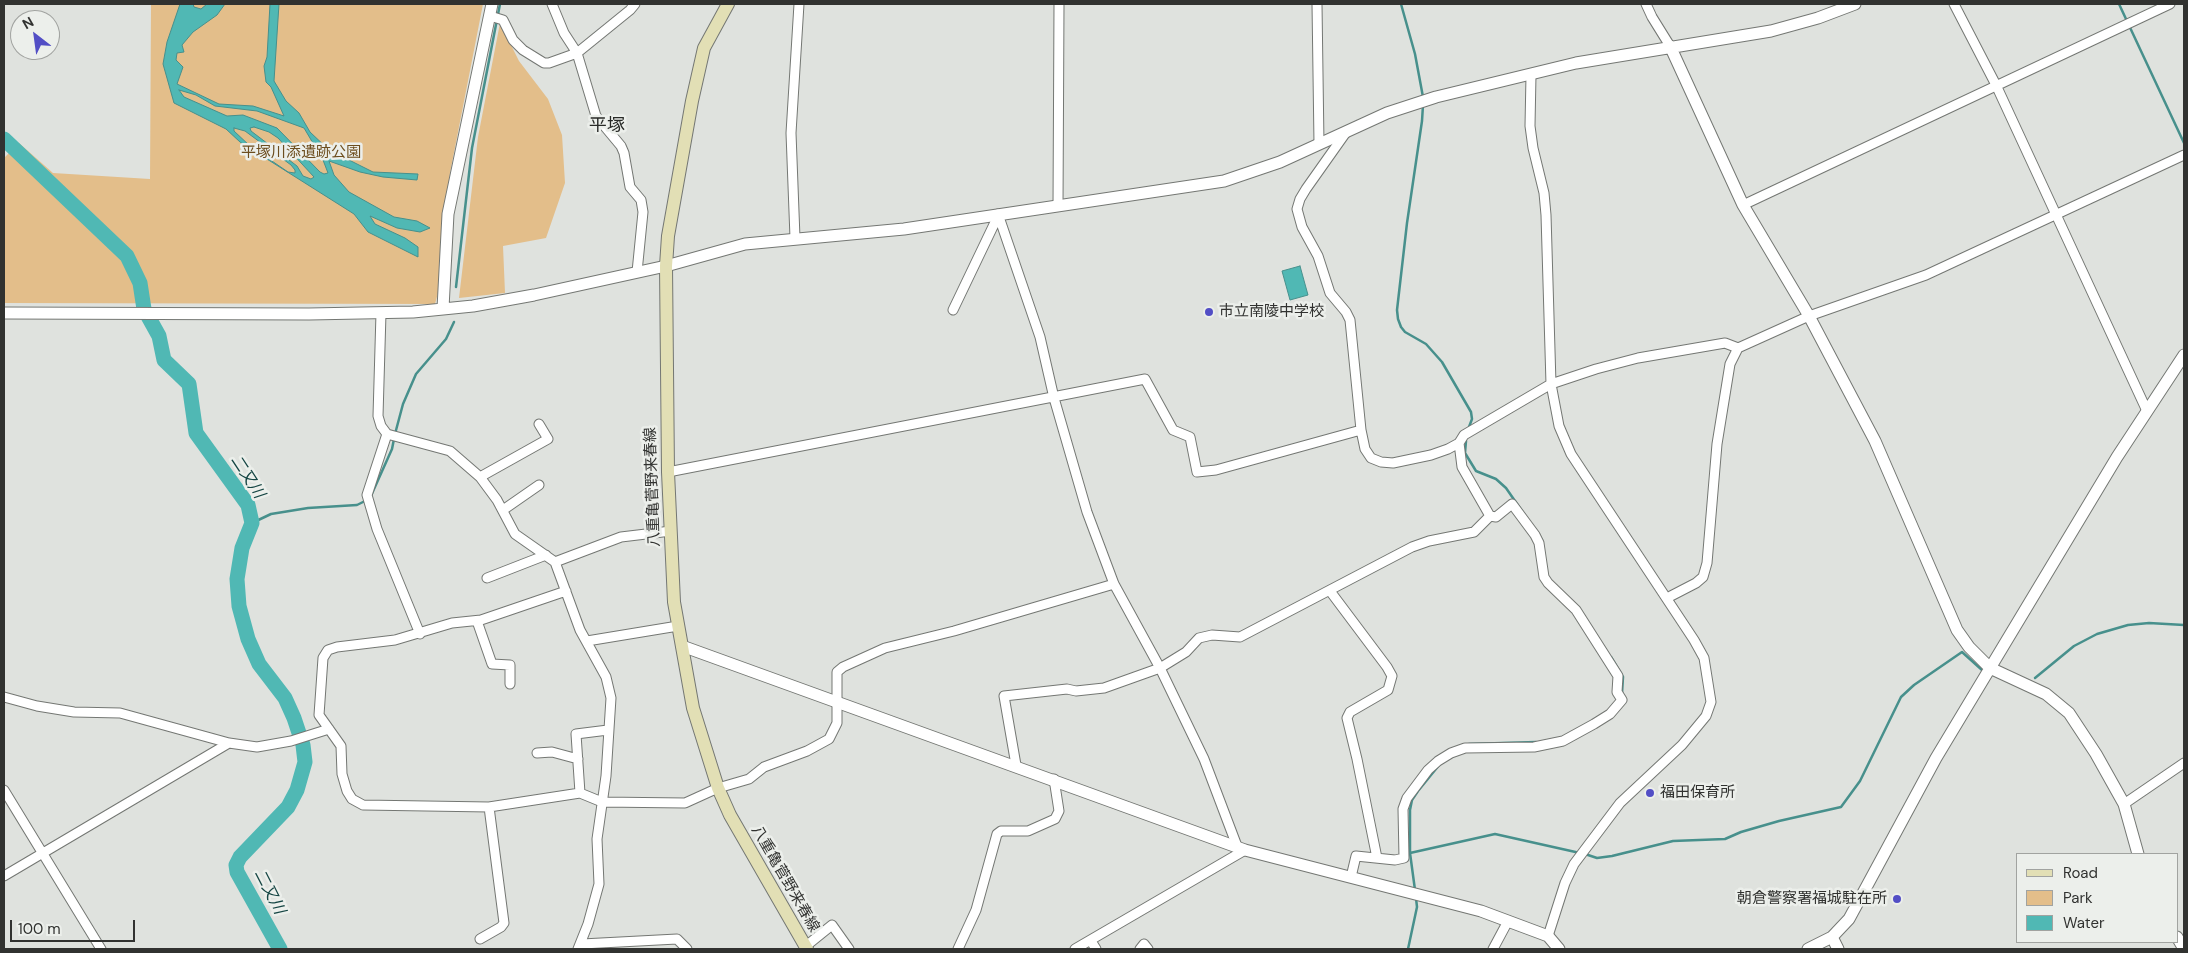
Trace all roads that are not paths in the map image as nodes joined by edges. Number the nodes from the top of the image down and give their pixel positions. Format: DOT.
graph roads {
  1 [pos="492,4"];
  2 [pos="552,4"];
  3 [pos="635,4"];
  4 [pos="728,4"];
  5 [pos="799,4"];
  6 [pos="1059,4"];
  7 [pos="1317,4"];
  8 [pos="1646,4"];
  9 [pos="1855,4"];
  10 [pos="1954,4"];
  11 [pos="2170,4"];
  12 [pos="490,16"];
  13 [pos="1670,46"];
  14 [pos="577,53"];
  15 [pos="1531,75"];
  16 [pos="1996,85"];
  17 [pos="1347,131"];
  18 [pos="1319,144"];
  19 [pos="2184,155"];
  20 [pos="1743,205"];
  21 [pos="1058,206"];
  22 [pos="998,215"];
  23 [pos="2055,216"];
  24 [pos="795,238"];
  25 [pos="666,266"];
  26 [pos="637,272"];
  27 [pos="443,308"];
  28 [pos="953,310"];
  29 [pos="4,313"];
  30 [pos="381,313"];
  31 [pos="1809,316"];
  32 [pos="1738,348"];
  33 [pos="2184,355"];
  34 [pos="1551,384"];
  35 [pos="1054,398"];
  36 [pos="2146,411"];
  37 [pos="539,424"];
  38 [pos="1361,430"];
  39 [pos="387,434"];
  40 [pos="1459,443"];
  41 [pos="668,472"];
  42 [pos="480,477"];
  43 [pos="540,486"];
  44 [pos="502,510"];
  45 [pos="1490,516"];
  46 [pos="671,531"];
  47 [pos="546,555"];
  48 [pos="555,562"];
  49 [pos="488,578"];
  50 [pos="1114,584"];
  51 [pos="566,591"];
  52 [pos="1330,591"];
  53 [pos="1667,598"];
  54 [pos="477,621"];
  55 [pos="678,626"];
  56 [pos="420,634"];
  57 [pos="587,642"];
  58 [pos="682,646"];
  59 [pos="1160,668"];
  60 [pos="1990,668"];
  61 [pos="510,684"];
  62 [pos="4,697"];
  63 [pos="837,701"];
  64 [pos="329,729"];
  65 [pos="608,730"];
  66 [pos="229,743"];
  67 [pos="537,753"];
  68 [pos="578,759"];
  69 [pos="2184,763"];
  70 [pos="1016,766"];
  71 [pos="1054,779"];
  72 [pos="718,788"];
  73 [pos="4,790"];
  74 [pos="580,793"];
  75 [pos="602,802"];
  76 [pos="2124,804"];
  77 [pos="489,807"];
  78 [pos="1241,848"];
  79 [pos="2138,853"];
  80 [pos="44,854"];
  81 [pos="1377,858"];
  82 [pos="4,876"];
  83 [pos="1351,877"];
  84 [pos="1508,921"];
  85 [pos="1548,936"];
  86 [pos="1832,938"];
  87 [pos="480,939"];
  88 [pos="1091,940"];
  89 [pos="580,947"];
  90 [pos="806,948"];
  91 [pos="101,949"];
  92 [pos="687,949"];
  93 [pos="849,949"];
  94 [pos="958,949"];
  95 [pos="1075,949"];
  96 [pos="1096,949"];
  97 [pos="1140,949"];
  98 [pos="1148,949"];
  99 [pos="1493,949"];
  100 [pos="1559,949"];
  101 [pos="1808,949"];
  102 [pos="1838,949"];
  1 -- 12 [label="street"];
  2 -- 14 [label="street"];
  3 -- 14 [label="street"];
  4 -- 25 [label="main road, 八重亀菅野来春線"];
  5 -- 24 [label="street"];
  6 -- 21 [label="street"];
  7 -- 18 [label="street"];
  8 -- 13 [label="street"];
  9 -- 13 [label="street"];
  10 -- 16 [label="street"];
  11 -- 16 [label="street"];
  12 -- 14 [label="street"];
  12 -- 27 [label="street"];
  13 -- 15 [label="street"];
  13 -- 20 [label="street"];
  14 -- 26 [label="street"];
  15 -- 17 [label="street"];
  15 -- 34 [label="street"];
  16 -- 20 [label="street"];
  16 -- 23 [label="street"];
  17 -- 18 [label="street"];
  17 -- 38 [label="street"];
  18 -- 21 [label="street"];
  19 -- 23 [label="street"];
  20 -- 31 [label="street"];
  21 -- 22 [label="street"];
  22 -- 24 [label="street"];
  22 -- 28 [label="street"];
  22 -- 35 [label="street"];
  23 -- 31 [label="street"];
  23 -- 36 [label="street"];
  24 -- 25 [label="street"];
  25 -- 26 [label="street"];
  25 -- 41 [label="main road, 八重亀菅野来春線"];
  26 -- 27 [label="street"];
  27 -- 30 [label="street"];
  29 -- 30 [label="street"];
  30 -- 39 [label="street"];
  31 -- 32 [label="street"];
  31 -- 60 [label="street"];
  32 -- 34 [label="street"];
  32 -- 53 [label="street"];
  33 -- 36 [label="street"];
  34 -- 40 [label="street"];
  34 -- 53 [label="street"];
  35 -- 38 [label="street"];
  35 -- 41 [label="street"];
  35 -- 50 [label="street"];
  36 -- 60 [label="street"];
  37 -- 42 [label="street"];
  38 -- 40 [label="street"];
  39 -- 42 [label="street"];
  39 -- 56 [label="street"];
  40 -- 45 [label="street"];
  41 -- 46 [label="main road, 八重亀菅野来春線"];
  42 -- 44 [label="street"];
  43 -- 44 [label="street"];
  44 -- 47 [label="street"];
  45 -- 52 [label="street"];
  45 -- 81 [label="street"];
  46 -- 48 [label="street"];
  46 -- 55 [label="main road, 八重亀菅野来春線"];
  47 -- 48 [label="street"];
  47 -- 49 [label="street"];
  48 -- 51 [label="street"];
  50 -- 59 [label="street"];
  50 -- 63 [label="street"];
  51 -- 54 [label="street"];
  51 -- 57 [label="street"];
  52 -- 59 [label="street"];
  52 -- 81 [label="street"];
  53 -- 85 [label="street"];
  54 -- 56 [label="street"];
  54 -- 61 [label="street"];
  55 -- 57 [label="street"];
  55 -- 58 [label="main road, 八重亀菅野来春線"];
  56 -- 64 [label="street"];
  57 -- 65 [label="street"];
  58 -- 63 [label="street"];
  58 -- 72 [label="main road, 八重亀菅野来春線"];
  59 -- 70 [label="street"];
  59 -- 78 [label="street"];
  60 -- 76 [label="street"];
  60 -- 86 [label="street"];
  62 -- 66 [label="street"];
  63 -- 70 [label="street"];
  63 -- 72 [label="street"];
  64 -- 66 [label="street"];
  64 -- 77 [label="street"];
  65 -- 68 [label="street"];
  65 -- 75 [label="street"];
  66 -- 80 [label="street"];
  67 -- 68 [label="street"];
  68 -- 74 [label="street"];
  69 -- 76 [label="street"];
  70 -- 71 [label="street"];
  71 -- 78 [label="street"];
  71 -- 94 [label="street"];
  72 -- 75 [label="street"];
  72 -- 90 [label="main road, 八重亀菅野来春線"];
  73 -- 80 [label="street"];
  74 -- 75 [label="street"];
  74 -- 77 [label="street"];
  75 -- 89 [label="street"];
  76 -- 79 [label="street"];
  77 -- 87 [label="street"];
  78 -- 83 [label="street"];
  78 -- 88 [label="street"];
  80 -- 82 [label="street"];
  80 -- 91 [label="street"];
  81 -- 83 [label="street"];
  83 -- 84 [label="street"];
  84 -- 85 [label="street"];
  84 -- 99 [label="street"];
  85 -- 100 [label="street"];
  86 -- 101 [label="street"];
  86 -- 102 [label="street"];
  88 -- 95 [label="street"];
  88 -- 96 [label="street"];
  89 -- 92 [label="street"];
  90 -- 93 [label="street"];
  97 -- 98 [label="street"];
}
